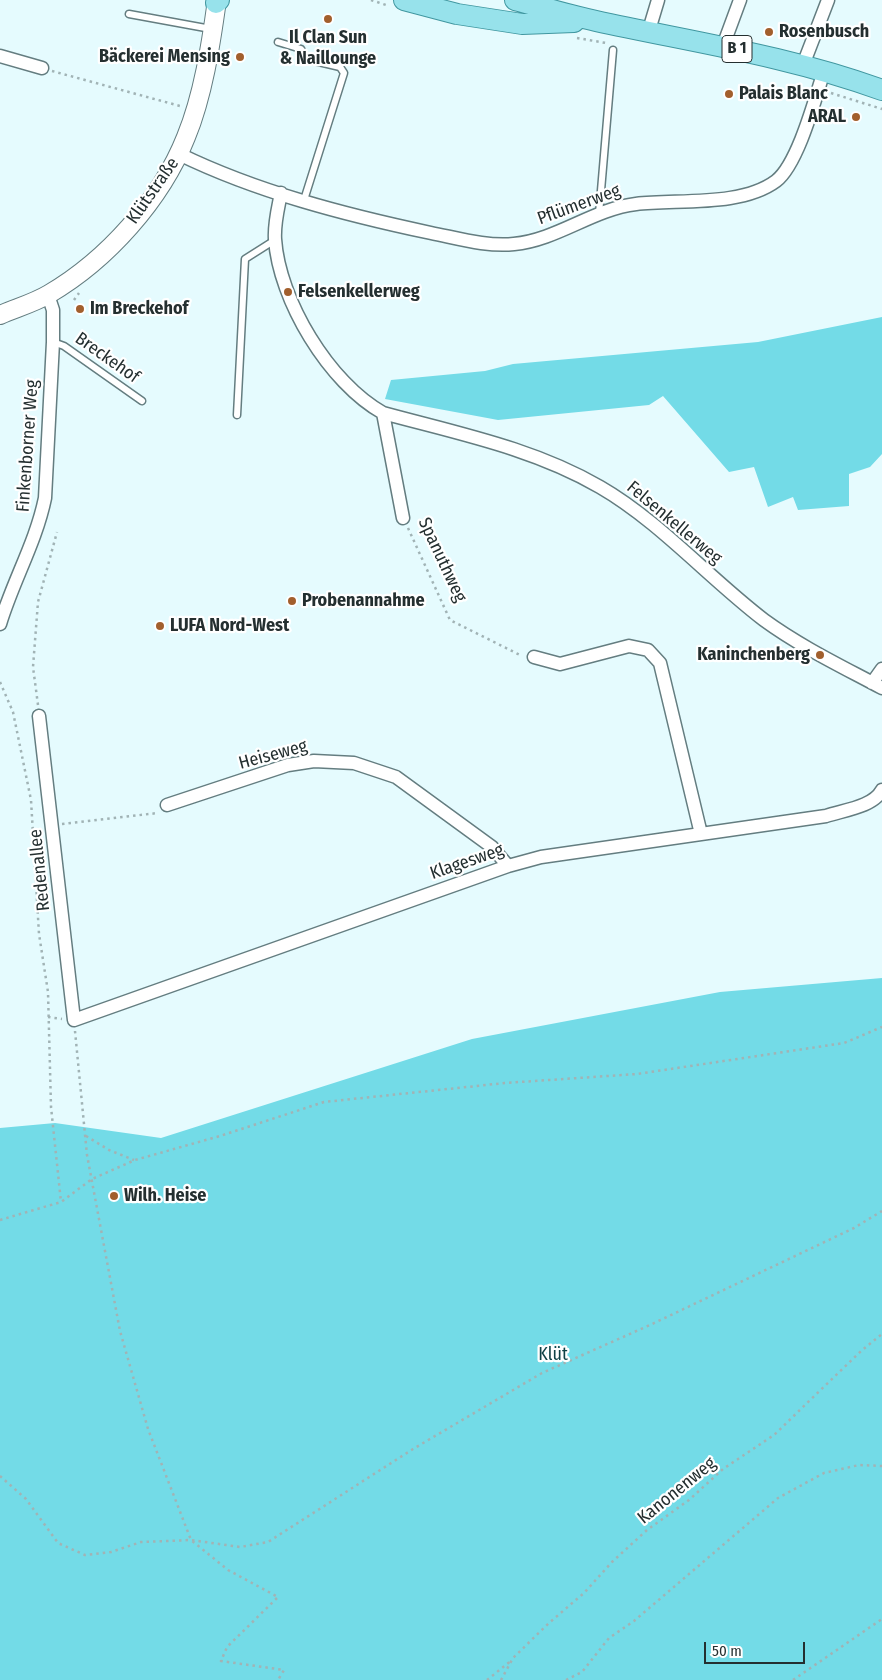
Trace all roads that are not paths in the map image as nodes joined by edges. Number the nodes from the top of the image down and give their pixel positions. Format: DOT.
graph roads {
  1 [pos="404,0"];
  2 [pos="515,0"];
  3 [pos="564,0"];
  4 [pos="658,0"];
  5 [pos="740,0"];
  6 [pos="828,0"];
  7 [pos="217,1"];
  8 [pos="129,14"];
  9 [pos="596,21"];
  10 [pos="212,30"];
  11 [pos="649,30"];
  12 [pos="278,42"];
  13 [pos="723,46"];
  14 [pos="613,47"];
  15 [pos="0,56"];
  16 [pos="803,65"];
  17 [pos="42,68"];
  18 [pos="822,80"];
  19 [pos="882,90"];
  20 [pos="179,154"];
  21 [pos="281,193"];
  22 [pos="304,200"];
  23 [pos="599,214"];
  24 [pos="275,240"];
  25 [pos="48,295"];
  26 [pos="0,315"];
  27 [pos="53,342"];
  28 [pos="142,401"];
  29 [pos="382,413"];
  30 [pos="237,415"];
  31 [pos="403,518"];
  32 [pos="0,624"];
  33 [pos="534,657"];
  34 [pos="882,669"];
  35 [pos="877,686"];
  36 [pos="39,716"];
  37 [pos="882,790"];
  38 [pos="167,805"];
  39 [pos="701,834"];
  40 [pos="508,866"];
  41 [pos="74,1020"];
  1 -- 9 [label="main road, B 1"];
  2 -- 9 [label="main road"];
  3 -- 9 [label="main road, B 1"];
  4 -- 11 [label="street"];
  5 -- 13 [label="street"];
  6 -- 16 [label="street"];
  7 -- 10 [label="main road, Klütstraße"];
  8 -- 10 [label="lane"];
  9 -- 11 [label="main road, B 1"];
  10 -- 20 [label="main road, Klütstraße"];
  11 -- 13 [label="main road, B 1"];
  12 -- 22 [label="lane"];
  13 -- 16 [label="main road, B 1"];
  14 -- 23 [label="lane"];
  15 -- 17 [label="street"];
  16 -- 18 [label="main road, B 1"];
  18 -- 19 [label="main road, B 1"];
  18 -- 23 [label="street, Pflümerweg"];
  20 -- 21 [label="street, Pflümerweg"];
  20 -- 25 [label="main road, Klütstraße"];
  21 -- 22 [label="street, Pflümerweg"];
  21 -- 24 [label="street, Felsenkellerweg"];
  22 -- 23 [label="street, Pflümerweg"];
  24 -- 29 [label="street, Felsenkellerweg"];
  24 -- 30 [label="lane"];
  25 -- 26 [label="main road, Klütstraße"];
  25 -- 27 [label="street, Finkenborner Weg"];
  27 -- 28 [label="lane, Breckehof"];
  27 -- 32 [label="street, Finkenborner Weg"];
  29 -- 31 [label="street, Spanuthweg"];
  29 -- 35 [label="street, Felsenkellerweg"];
  33 -- 39 [label="street"];
  34 -- 35 [label="street"];
  36 -- 41 [label="street, Redenallee"];
  37 -- 39 [label="street, Klagesweg"];
  38 -- 40 [label="street, Heiseweg"];
  39 -- 40 [label="street, Klagesweg"];
  40 -- 41 [label="street, Klagesweg"];
}
